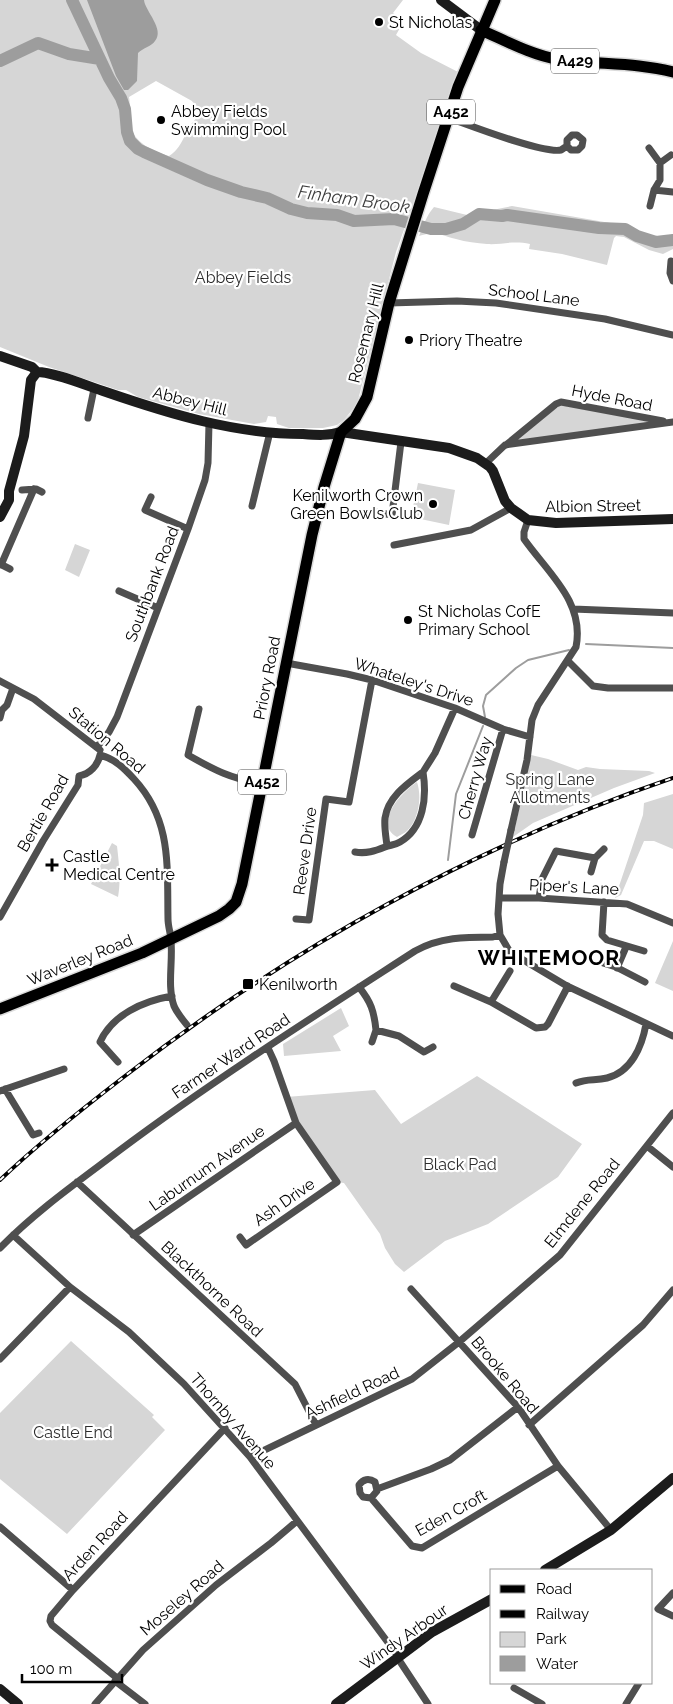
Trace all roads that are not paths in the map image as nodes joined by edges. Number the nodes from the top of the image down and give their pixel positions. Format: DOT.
graph roads {
  1 [pos="441,0"];
  2 [pos="495,0"];
  3 [pos="481,30"];
  4 [pos="673,72"];
  5 [pos="448,118"];
  6 [pos="568,146"];
  7 [pos="649,148"];
  8 [pos="671,155"];
  9 [pos="660,163"];
  10 [pos="654,190"];
  11 [pos="673,192"];
  12 [pos="650,206"];
  13 [pos="671,261"];
  14 [pos="673,281"];
  15 [pos="389,303"];
  16 [pos="673,335"];
  17 [pos="0,356"];
  18 [pos="37,372"];
  19 [pos="94,389"];
  20 [pos="88,418"];
  21 [pos="670,422"];
  22 [pos="209,423"];
  23 [pos="270,432"];
  24 [pos="341,432"];
  25 [pos="401,442"];
  26 [pos="505,445"];
  27 [pos="485,464"];
  28 [pos="34,489"];
  29 [pos="22,490"];
  30 [pos="9,491"];
  31 [pos="42,492"];
  32 [pos="151,497"];
  33 [pos="0,502"];
  34 [pos="252,506"];
  35 [pos="511,508"];
  36 [pos="374,512"];
  37 [pos="0,517"];
  38 [pos="673,519"];
  39 [pos="528,520"];
  40 [pos="188,529"];
  41 [pos="394,545"];
  42 [pos="1,565"];
  43 [pos="10,569"];
  44 [pos="119,592"];
  45 [pos="158,608"];
  46 [pos="573,609"];
  47 [pos="673,614"];
  48 [pos="568,662"];
  49 [pos="286,663"];
  50 [pos="0,680"];
  51 [pos="372,680"];
  52 [pos="673,688"];
  53 [pos="12,691"];
  54 [pos="455,708"];
  55 [pos="199,709"];
  56 [pos="0,718"];
  57 [pos="504,728"];
  58 [pos="530,737"];
  59 [pos="97,747"];
  60 [pos="100,755"];
  61 [pos="423,772"];
  62 [pos="262,784"];
  63 [pos="472,835"];
  64 [pos="386,846"];
  65 [pos="604,849"];
  66 [pos="355,852"];
  67 [pos="595,858"];
  68 [pos="591,872"];
  69 [pos="499,898"];
  70 [pos="539,898"];
  71 [pos="604,902"];
  72 [pos="0,916"];
  73 [pos="296,919"];
  74 [pos="673,923"];
  75 [pos="500,935"];
  76 [pos="171,940"];
  77 [pos="626,947"];
  78 [pos="644,951"];
  79 [pos="602,963"];
  80 [pos="617,968"];
  81 [pos="510,971"];
  82 [pos="645,982"];
  83 [pos="454,986"];
  84 [pos="568,986"];
  85 [pos="359,987"];
  86 [pos="172,996"];
  87 [pos="491,1002"];
  88 [pos="0,1010"];
  89 [pos="646,1024"];
  90 [pos="187,1025"];
  91 [pos="376,1030"];
  92 [pos="673,1036"];
  93 [pos="372,1042"];
  94 [pos="433,1047"];
  95 [pos="268,1048"];
  96 [pos="118,1062"];
  97 [pos="64,1069"];
  98 [pos="576,1083"];
  99 [pos="3,1090"];
  100 [pos="673,1113"];
  101 [pos="296,1123"];
  102 [pos="39,1133"];
  103 [pos="647,1146"];
  104 [pos="673,1168"];
  105 [pos="77,1182"];
  106 [pos="13,1235"];
  107 [pos="133,1235"];
  108 [pos="240,1237"];
  109 [pos="0,1248"];
  110 [pos="70,1287"];
  111 [pos="411,1289"];
  112 [pos="673,1290"];
  113 [pos="459,1342"];
  114 [pos="0,1358"];
  115 [pos="518,1407"];
  116 [pos="316,1425"];
  117 [pos="529,1425"];
  118 [pos="225,1428"];
  119 [pos="250,1457"];
  120 [pos="558,1466"];
  121 [pos="671,1482"];
  122 [pos="377,1488"];
  123 [pos="371,1498"];
  124 [pos="296,1521"];
  125 [pos="0,1528"];
  126 [pos="611,1530"];
  127 [pos="547,1569"];
  128 [pos="73,1590"];
  129 [pos="673,1593"];
  130 [pos="490,1600"];
  131 [pos="673,1616"];
  132 [pos="397,1657"];
  133 [pos="116,1680"];
  134 [pos="637,1684"];
  135 [pos="514,1688"];
  136 [pos="0,1689"];
  137 [pos="16,1703"];
  138 [pos="95,1704"];
  139 [pos="145,1704"];
  140 [pos="336,1704"];
  141 [pos="428,1704"];
  142 [pos="542,1704"];
  143 [pos="626,1704"];
  1 -- 3 [label="street"];
  2 -- 3 [label="main road, A452"];
  3 -- 4 [label="main road, A429"];
  3 -- 5 [label="main road, A452"];
  5 -- 6 [label="street"];
  5 -- 15 [label="main road, Rosemary Hill / A452"];
  7 -- 9 [label="street"];
  8 -- 9 [label="street"];
  9 -- 10 [label="street"];
  10 -- 11 [label="street"];
  10 -- 12 [label="street"];
  13 -- 14 [label="street"];
  15 -- 16 [label="street, School Lane"];
  15 -- 24 [label="main road, Rosemary Hill / A452"];
  17 -- 18 [label="street, Abbey Hill"];
  18 -- 19 [label="street, Abbey Hill"];
  18 -- 30 [label="street"];
  19 -- 20 [label="street"];
  19 -- 22 [label="street, Abbey Hill"];
  21 -- 26 [label="street, Hyde Road"];
  21 -- 26 [label="street, Hyde Road"];
  22 -- 23 [label="street, Abbey Hill"];
  22 -- 40 [label="street, Southbank Road"];
  23 -- 24 [label="street, Abbey Hill"];
  23 -- 34 [label="street"];
  24 -- 25 [label="street, Abbey Hill"];
  24 -- 49 [label="main road, Priory Road / A452"];
  25 -- 27 [label="street, Abbey Hill"];
  25 -- 36 [label="street"];
  26 -- 27 [label="street, Hyde Road"];
  27 -- 35 [label="street, Albion Street"];
  28 -- 29 [label="street"];
  28 -- 31 [label="street"];
  28 -- 42 [label="street"];
  30 -- 33 [label="street"];
  30 -- 37 [label="street"];
  32 -- 40 [label="street"];
  35 -- 39 [label="street, Albion Street"];
  35 -- 41 [label="street"];
  38 -- 39 [label="street, Albion Street"];
  39 -- 46 [label="street"];
  40 -- 45 [label="street, Southbank Road"];
  42 -- 43 [label="street"];
  44 -- 45 [label="street"];
  45 -- 59 [label="street, Southbank Road"];
  46 -- 47 [label="street"];
  46 -- 48 [label="street"];
  48 -- 52 [label="street"];
  48 -- 58 [label="street"];
  49 -- 51 [label="street, Whateley's Drive"];
  49 -- 62 [label="main road, Priory Road / A452"];
  50 -- 59 [label="street, Station Road"];
  51 -- 54 [label="street, Whateley's Drive"];
  51 -- 73 [label="street, Reeve Drive"];
  53 -- 56 [label="street"];
  54 -- 57 [label="street, Whateley's Drive"];
  54 -- 61 [label="street"];
  55 -- 62 [label="street"];
  57 -- 58 [label="street, Whateley's Drive"];
  57 -- 63 [label="street, Cherry Way"];
  58 -- 69 [label="street, bridge"];
  59 -- 60 [label="street, Station Road"];
  60 -- 72 [label="street, Bertie Road"];
  60 -- 76 [label="street, Station Road"];
  61 -- 64 [label="street"];
  61 -- 64 [label="street"];
  62 -- 76 [label="main road, Priory Road / A452"];
  64 -- 66 [label="street"];
  65 -- 67 [label="street"];
  67 -- 68 [label="street"];
  67 -- 70 [label="street"];
  69 -- 70 [label="street, Piper's Lane"];
  69 -- 75 [label="street"];
  70 -- 71 [label="street, Piper's Lane"];
  71 -- 74 [label="street, Piper's Lane"];
  71 -- 77 [label="street"];
  75 -- 84 [label="street"];
  75 -- 85 [label="street, Farmer Ward Road"];
  76 -- 86 [label="street, Station Road"];
  76 -- 88 [label="main road, Waverley Road / A452"];
  77 -- 78 [label="street"];
  77 -- 80 [label="street"];
  79 -- 80 [label="street"];
  80 -- 82 [label="street"];
  81 -- 87 [label="street"];
  83 -- 87 [label="street"];
  84 -- 87 [label="street"];
  84 -- 89 [label="street"];
  85 -- 91 [label="street"];
  85 -- 95 [label="street, Farmer Ward Road"];
  86 -- 90 [label="street"];
  86 -- 96 [label="street"];
  89 -- 92 [label="street"];
  89 -- 98 [label="street"];
  91 -- 93 [label="street"];
  91 -- 94 [label="street"];
  95 -- 101 [label="street"];
  95 -- 105 [label="street, Farmer Ward Road"];
  97 -- 99 [label="street"];
  99 -- 102 [label="street"];
  100 -- 103 [label="street, Elmdene Road"];
  101 -- 107 [label="street, Laburnum Avenue"];
  101 -- 108 [label="street, Ash Drive"];
  103 -- 104 [label="street"];
  103 -- 113 [label="street, Elmdene Road"];
  105 -- 106 [label="street, Farmer Ward Road"];
  105 -- 107 [label="street, Blackthorne Road"];
  106 -- 109 [label="street, Farmer Ward Road"];
  106 -- 110 [label="street, Thornby Avenue"];
  107 -- 116 [label="street, Blackthorne Road"];
  110 -- 114 [label="street"];
  110 -- 118 [label="street, Thornby Avenue"];
  111 -- 113 [label="street, Brooke Road"];
  112 -- 117 [label="street"];
  113 -- 115 [label="street, Brooke Road"];
  113 -- 116 [label="street, Ashfield Road"];
  115 -- 117 [label="street, Brooke Road"];
  115 -- 122 [label="street, Eden Croft"];
  116 -- 119 [label="street, Ashfield Road"];
  117 -- 120 [label="street, Brooke Road"];
  118 -- 119 [label="street, Thornby Avenue"];
  118 -- 128 [label="street, Arden Road"];
  119 -- 124 [label="street, Thornby Avenue"];
  120 -- 123 [label="street, Eden Croft"];
  120 -- 126 [label="street, Brooke Road"];
  121 -- 126 [label="street"];
  122 -- 123 [label="street"];
  122 -- 123 [label="street, Eden Croft"];
  124 -- 132 [label="street, Thornby Avenue"];
  124 -- 133 [label="street, Moseley Road"];
  125 -- 128 [label="street"];
  126 -- 127 [label="street"];
  128 -- 133 [label="street, Arden Road"];
  129 -- 131 [label="street"];
  130 -- 132 [label="street, Windy Arbour"];
  132 -- 140 [label="street, Windy Arbour"];
  132 -- 141 [label="street, Thornby Avenue"];
  133 -- 138 [label="street, Moseley Road"];
  133 -- 139 [label="street, Arden Road"];
  134 -- 143 [label="street"];
  135 -- 142 [label="street"];
  136 -- 137 [label="street"];
}
